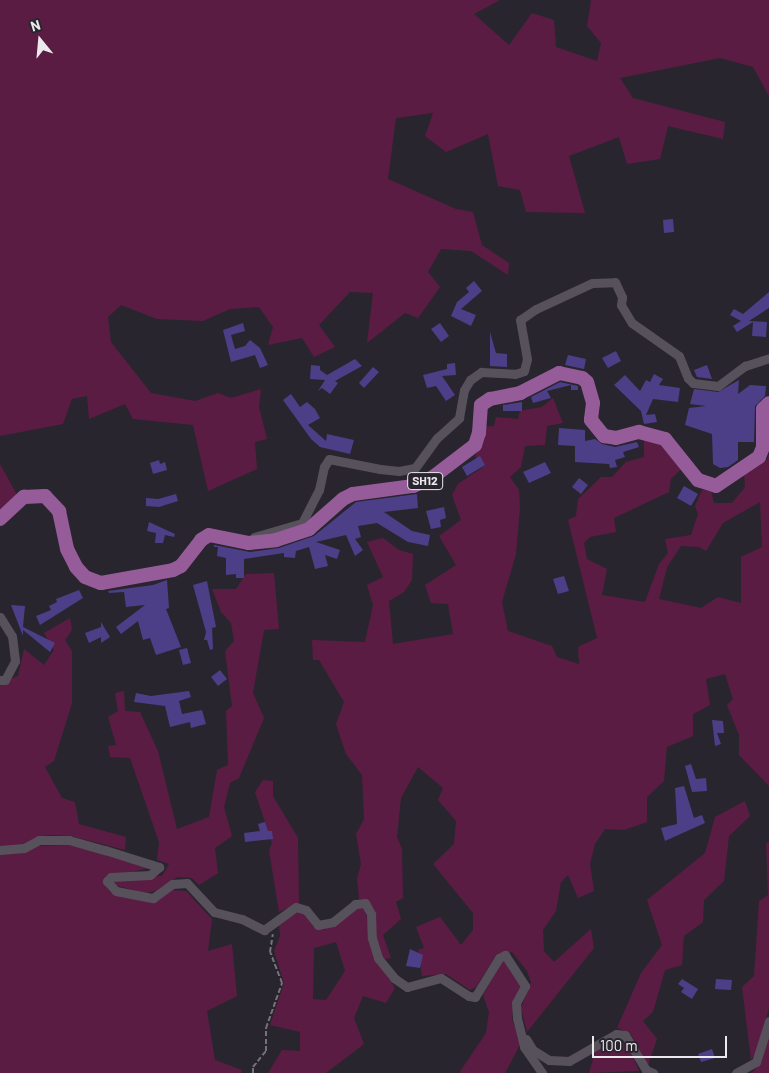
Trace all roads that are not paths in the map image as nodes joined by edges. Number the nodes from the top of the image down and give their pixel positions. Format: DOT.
graph roads {
  1 [pos="769,358"];
  2 [pos="769,403"];
  3 [pos="0,519"];
  4 [pos="239,541"];
  5 [pos="0,617"];
  6 [pos="0,680"];
  7 [pos="0,850"];
  8 [pos="769,1021"];
  9 [pos="521,1032"];
  10 [pos="542,1073"];
  11 [pos="654,1073"];
  12 [pos="736,1073"];
  1 -- 4 [label="street"];
  2 -- 4 [label="main road, SH12"];
  3 -- 4 [label="main road, SH12"];
  5 -- 6 [label="street"];
  7 -- 9 [label="street"];
  8 -- 12 [label="street"];
  9 -- 10 [label="street"];
  9 -- 11 [label="street"];
}
